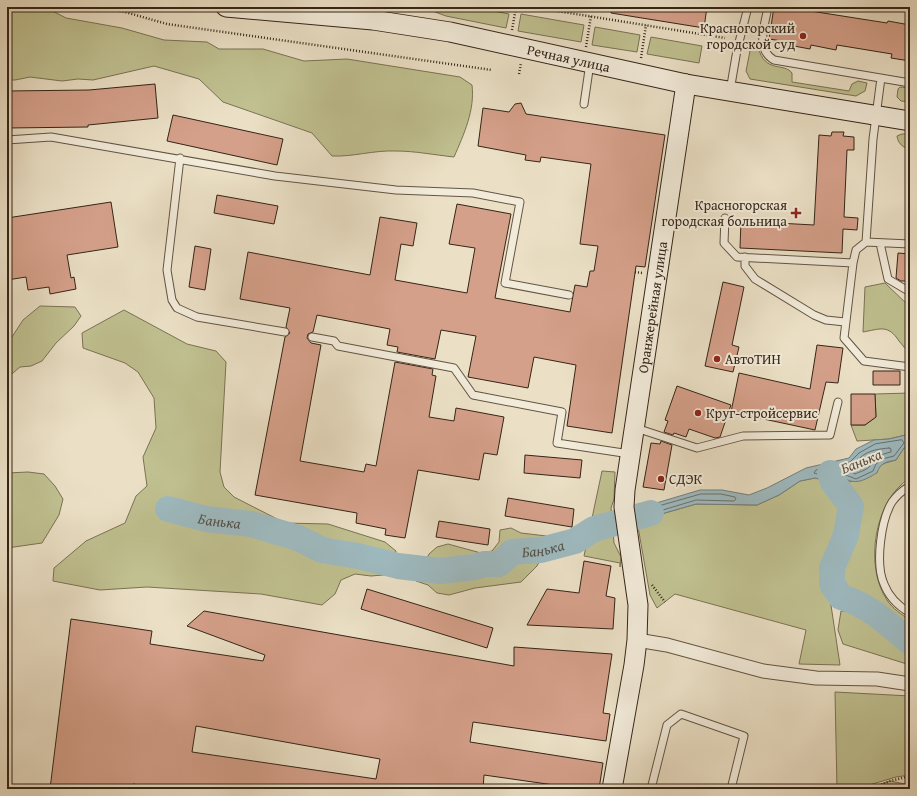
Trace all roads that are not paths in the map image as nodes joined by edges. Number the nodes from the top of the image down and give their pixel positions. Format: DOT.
graph roads {
  1 [pos="226,7"];
  2 [pos="768,7"];
  3 [pos="748,8"];
  4 [pos="588,55"];
  5 [pos="881,78"];
  6 [pos="910,83"];
  7 [pos="686,84"];
  8 [pos="730,92"];
  9 [pos="584,104"];
  10 [pos="876,115"];
  11 [pos="910,121"];
  12 [pos="7,140"];
  13 [pos="180,158"];
  14 [pos="725,218"];
  15 [pos="866,242"];
  16 [pos="880,243"];
  17 [pos="910,244"];
  18 [pos="745,257"];
  19 [pos="853,263"];
  20 [pos="910,292"];
  21 [pos="569,295"];
  22 [pos="846,322"];
  23 [pos="286,332"];
  24 [pos="312,337"];
  25 [pos="910,367"];
  26 [pos="838,402"];
  27 [pos="634,427"];
  28 [pos="630,454"];
  29 [pos="910,486"];
  30 [pos="910,613"];
  31 [pos="637,640"];
  32 [pos="910,684"];
  33 [pos="612,789"];
  34 [pos="651,789"];
  35 [pos="731,789"];
  1 -- 4 [label="main road, Речная улица"];
  2 -- 5 [label="lane"];
  3 -- 8 [label="lane"];
  4 -- 7 [label="main road, Речная улица"];
  4 -- 9 [label="lane"];
  5 -- 6 [label="lane"];
  5 -- 10 [label="lane"];
  7 -- 8 [label="main road, Речная улица"];
  7 -- 27 [label="main road, Оранжерейная улица"];
  8 -- 10 [label="main road, Речная улица"];
  10 -- 11 [label="main road, Речная улица"];
  10 -- 15 [label="lane"];
  12 -- 13 [label="lane"];
  13 -- 21 [label="lane"];
  13 -- 23 [label="lane"];
  14 -- 18 [label="lane"];
  15 -- 16 [label="lane"];
  15 -- 19 [label="lane"];
  16 -- 17 [label="lane"];
  16 -- 20 [label="lane"];
  18 -- 19 [label="lane"];
  18 -- 22 [label="lane"];
  19 -- 22 [label="lane"];
  22 -- 25 [label="lane"];
  24 -- 28 [label="lane"];
  26 -- 27 [label="lane"];
  27 -- 28 [label="main road, Оранжерейная улица"];
  28 -- 31 [label="main road, Оранжерейная улица"];
  29 -- 30 [label="lane"];
  31 -- 32 [label="street"];
  31 -- 33 [label="main road, Оранжерейная улица"];
  34 -- 35 [label="lane"];
}
